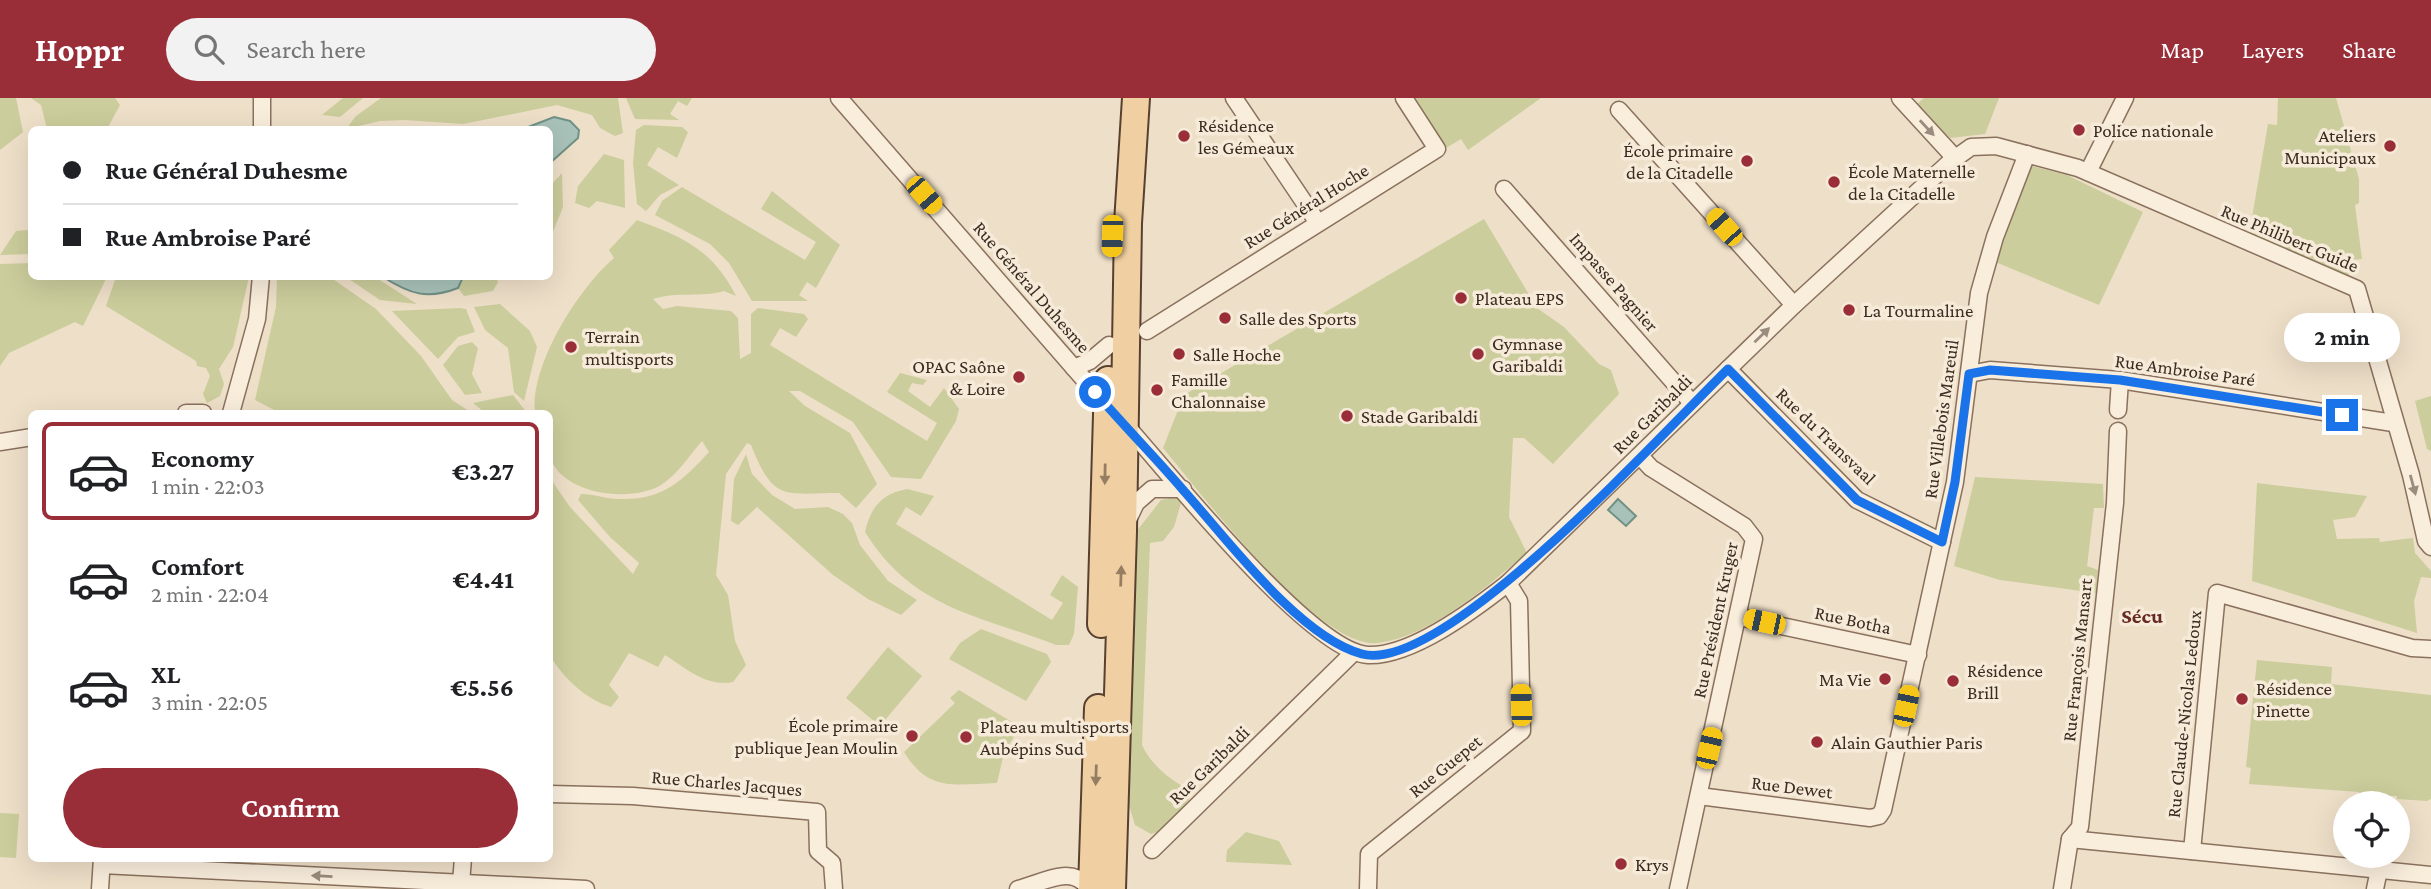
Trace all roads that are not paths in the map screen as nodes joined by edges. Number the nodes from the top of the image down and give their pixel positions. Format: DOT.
graph roads {
  1 [pos="262,98"];
  2 [pos="839,98"];
  3 [pos="1117,98"];
  4 [pos="1136,98"];
  5 [pos="1234,98"];
  6 [pos="1404,98"];
  7 [pos="1900,98"];
  8 [pos="2125,98"];
  9 [pos="1619,110"];
  10 [pos="262,126"];
  11 [pos="2027,154"];
  12 [pos="1955,158"];
  13 [pos="2088,172"];
  14 [pos="1504,189"];
  15 [pos="1318,223"];
  16 [pos="261,280"];
  17 [pos="1794,305"];
  18 [pos="1147,331"];
  19 [pos="1109,345"];
  20 [pos="1074,368"];
  21 [pos="1728,369"];
  22 [pos="1969,374"];
  23 [pos="2120,380"];
  24 [pos="1692,403"];
  25 [pos="232,410"];
  26 [pos="2118,410"];
  27 [pos="1115,415"];
  28 [pos="2393,423"];
  29 [pos="2118,431"];
  30 [pos="28,438"];
  31 [pos="0,442"];
  32 [pos="1640,456"];
  33 [pos="1183,489"];
  34 [pos="1123,531"];
  35 [pos="1942,542"];
  36 [pos="2431,547"];
  37 [pos="1508,583"];
  38 [pos="1739,617"];
  39 [pos="2431,649"];
  40 [pos="1354,652"];
  41 [pos="1918,655"];
  42 [pos="553,794"];
  43 [pos="1699,796"];
  44 [pos="1879,816"];
  45 [pos="2070,839"];
  46 [pos="1152,850"];
  47 [pos="2192,851"];
  48 [pos="102,862"];
  49 [pos="118,862"];
  50 [pos="463,862"];
  51 [pos="2379,870"];
  52 [pos="2431,875"];
  53 [pos="461,883"];
  54 [pos="100,886"];
  55 [pos="1092,888"];
  56 [pos="586,889"];
  57 [pos="834,889"];
  58 [pos="1018,889"];
  59 [pos="1368,889"];
  60 [pos="1678,889"];
  61 [pos="2062,889"];
  62 [pos="2375,889"];
  1 -- 10 [label="street"];
  2 -- 20 [label="street, Rue Général Duhesme"];
  3 -- 19 [label="main road"];
  4 -- 27 [label="main road"];
  5 -- 15 [label="street"];
  6 -- 15 [label="street, Rue Général Hoche"];
  7 -- 12 [label="street, one-way"];
  8 -- 13 [label="street"];
  9 -- 17 [label="street"];
  11 -- 12 [label="street, Rue Philibert Guide"];
  11 -- 13 [label="street, Rue Philibert Guide"];
  11 -- 22 [label="street, Rue Villebois Mareuil"];
  12 -- 17 [label="street, Rue Garibaldi"];
  13 -- 28 [label="street, Rue Philibert Guide"];
  14 -- 24 [label="street, Impasse Pagnier"];
  15 -- 18 [label="street, Rue Général Hoche"];
  16 -- 25 [label="street"];
  21 -- 17 [label="street, Rue Garibaldi, one-way"];
  19 -- 20 [label="street"];
  19 -- 27 [label="main road"];
  20 -- 27 [label="street, Rue Général Duhesme"];
  21 -- 24 [label="street, Rue Garibaldi"];
  21 -- 35 [label="street, Rue du Transvaal"];
  22 -- 23 [label="street, Rue Ambroise Paré"];
  22 -- 35 [label="street, Rue Villebois Mareuil"];
  23 -- 26 [label="street"];
  23 -- 28 [label="street, Rue Ambroise Paré"];
  24 -- 32 [label="street, Rue Garibaldi"];
  27 -- 33 [label="street, Rue Général Duhesme"];
  27 -- 34 [label="main road"];
  27 -- 55 [label="main road, one-way"];
  28 -- 36 [label="street, Rue Philibert Guide, one-way"];
  29 -- 45 [label="street, Rue François Mansart"];
  30 -- 31 [label="street"];
  32 -- 37 [label="street, Rue Garibaldi"];
  32 -- 38 [label="street, Rue Président Kruger"];
  33 -- 34 [label="street"];
  33 -- 40 [label="street, Rue Général Duhesme"];
  55 -- 34 [label="main road, one-way"];
  35 -- 41 [label="street, Rue Villebois Mareuil"];
  37 -- 40 [label="street, Rue Garibaldi"];
  37 -- 59 [label="street, Rue Guepet"];
  38 -- 41 [label="street, Rue Botha"];
  38 -- 43 [label="street, Rue Président Kruger"];
  39 -- 47 [label="street, Rue Claude-Nicolas Ledoux"];
  40 -- 46 [label="street, Rue Garibaldi"];
  41 -- 44 [label="street, Rue Villebois Mareuil"];
  42 -- 57 [label="street, Rue Charles Jacques"];
  43 -- 44 [label="street, Rue Dewet"];
  43 -- 60 [label="street, Rue Président Kruger"];
  45 -- 47 [label="street"];
  45 -- 61 [label="street, Rue François Mansart"];
  47 -- 51 [label="street"];
  48 -- 54 [label="street"];
  53 -- 49 [label="street, one-way"];
  50 -- 53 [label="street"];
  51 -- 52 [label="street"];
  51 -- 62 [label="street"];
  53 -- 56 [label="street"];
  55 -- 58 [label="street"];
}
